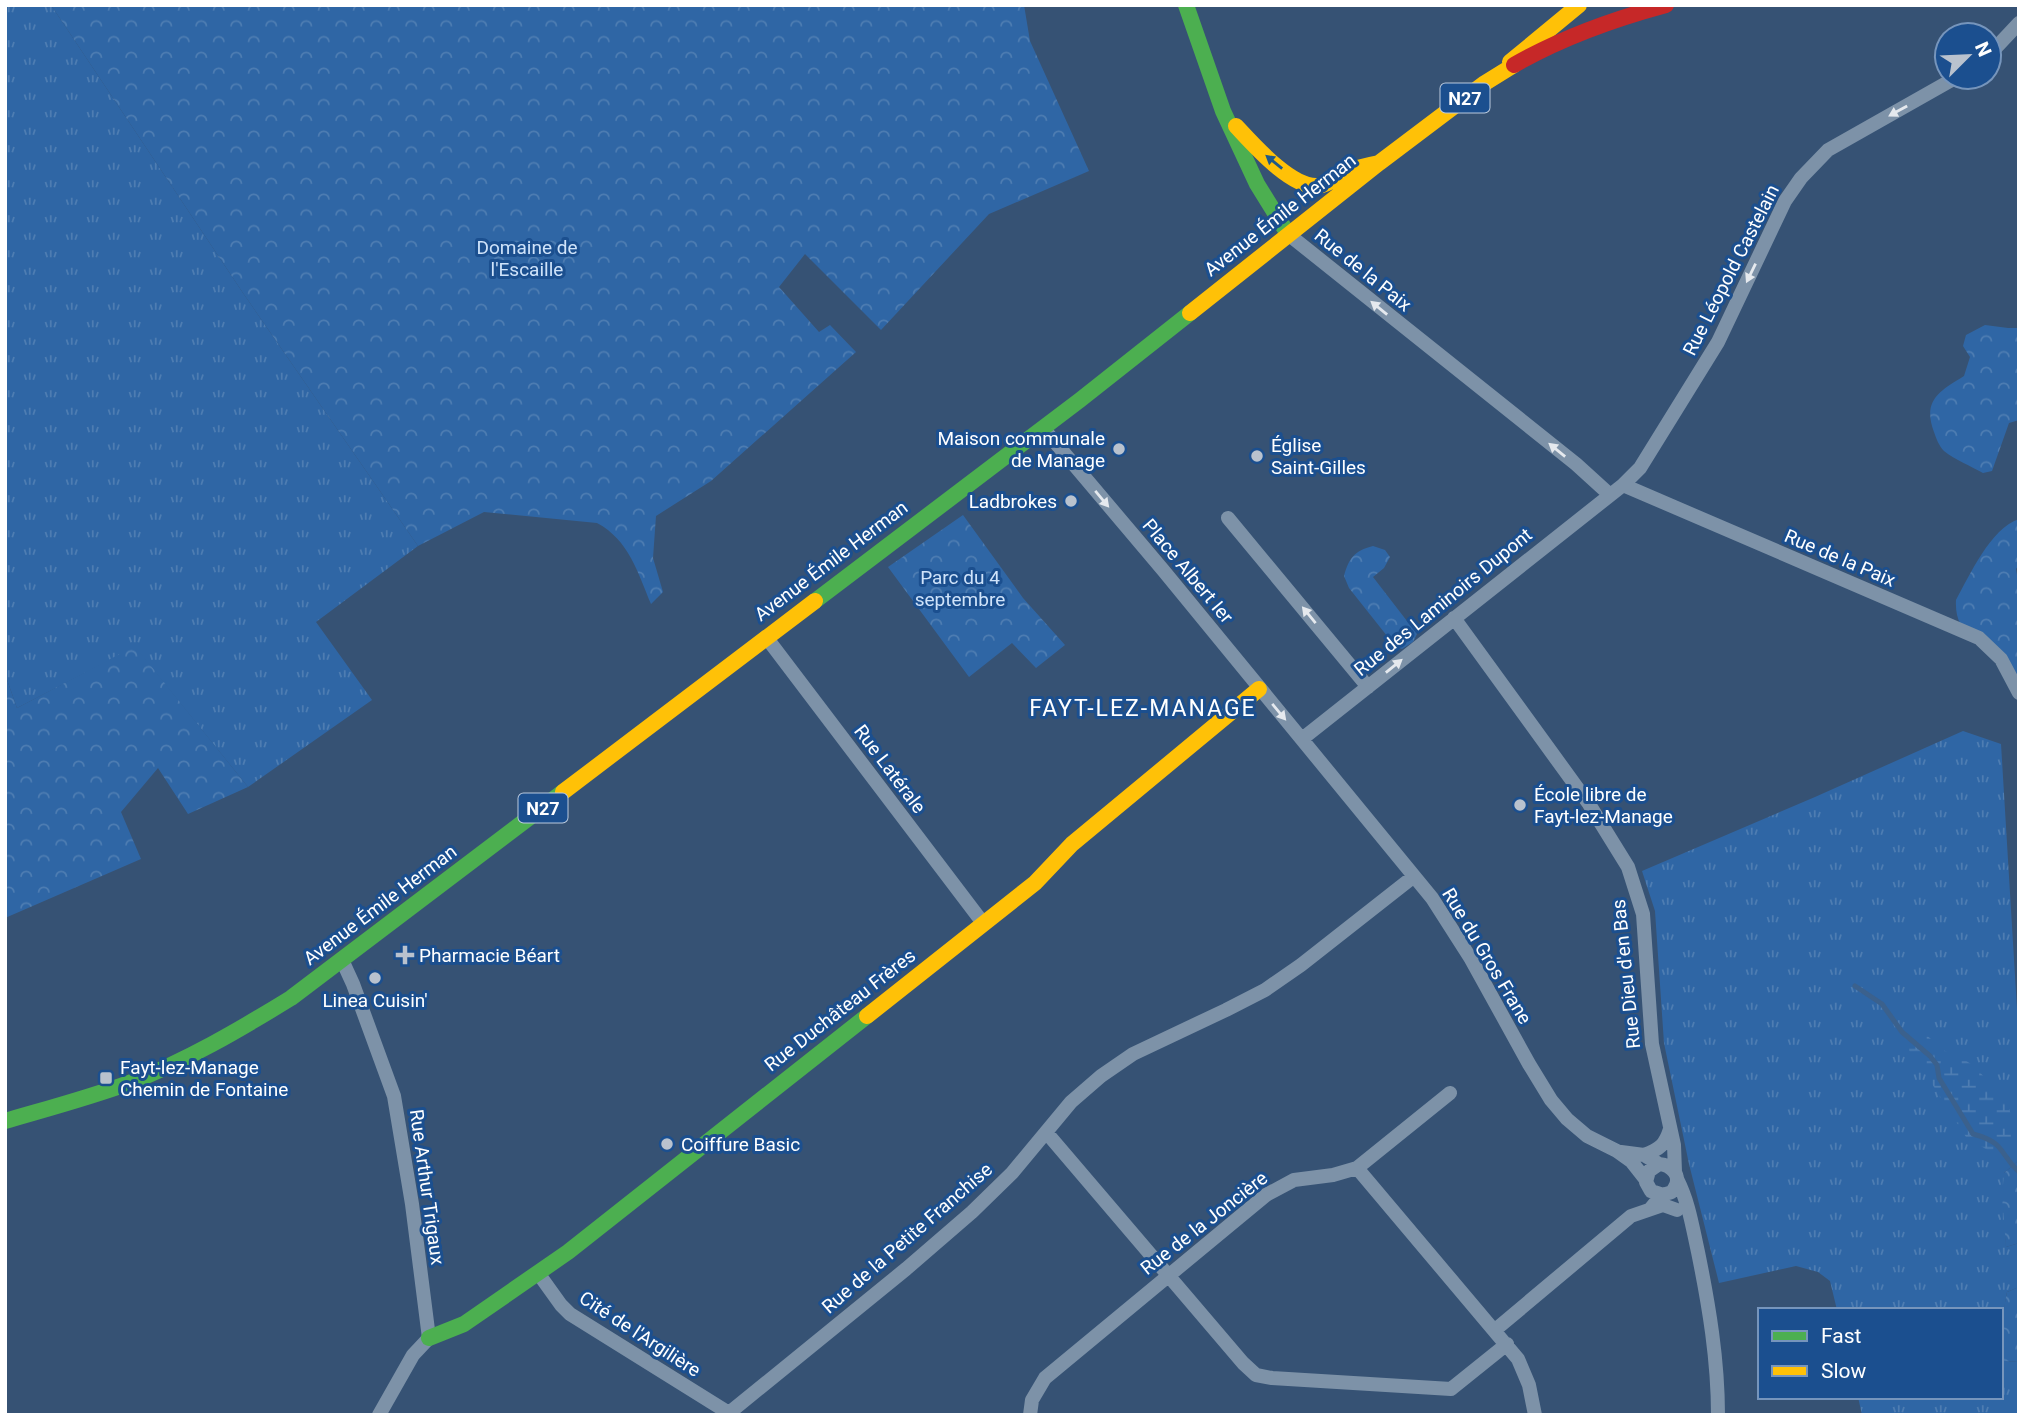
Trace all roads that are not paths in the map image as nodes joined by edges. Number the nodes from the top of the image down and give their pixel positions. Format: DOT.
graph roads {
  1 [pos="1186,5"];
  2 [pos="1579,5"];
  3 [pos="1614,5"];
  4 [pos="1666,5"];
  5 [pos="2019,23"];
  6 [pos="1596,27"];
  7 [pos="2003,40"];
  8 [pos="1485,83"];
  9 [pos="1933,91"];
  10 [pos="1223,111"];
  11 [pos="1379,163"];
  12 [pos="1288,234"];
  13 [pos="1043,428"];
  14 [pos="1623,485"];
  15 [pos="1609,494"];
  16 [pos="1228,518"];
  17 [pos="1454,618"];
  18 [pos="766,638"];
  19 [pos="1368,687"];
  20 [pos="1259,689"];
  21 [pos="2019,693"];
  22 [pos="1302,739"];
  23 [pos="1413,877"];
  24 [pos="984,923"];
  25 [pos="342,960"];
  26 [pos="1450,1093"];
  27 [pos="5,1121"];
  28 [pos="1670,1128"];
  29 [pos="1046,1132"];
  30 [pos="1617,1151"];
  31 [pos="1644,1155"];
  32 [pos="1659,1164"];
  33 [pos="1357,1168"];
  34 [pos="1676,1175"];
  35 [pos="1647,1182"];
  36 [pos="1665,1195"];
  37 [pos="1650,1208"];
  38 [pos="1677,1210"];
  39 [pos="1632,1216"];
  40 [pos="1693,1229"];
  41 [pos="538,1273"];
  42 [pos="1168,1274"];
  43 [pos="1495,1330"];
  44 [pos="429,1338"];
  45 [pos="1507,1344"];
  46 [pos="730,1414"];
  47 [pos="379,1415"];
  48 [pos="1030,1415"];
  49 [pos="1535,1415"];
  50 [pos="1718,1415"];
  1 -- 10 [label="main road"];
  2 -- 6 [label="main road"];
  2 -- 8 [label="main road"];
  3 -- 6 [label="main road"];
  4 -- 6 [label="main road, Avenue Émile Herman / N27"];
  5 -- 7 [label="street"];
  6 -- 8 [label="main road, Avenue Émile Herman / N27"];
  8 -- 11 [label="main road, Avenue Émile Herman / N27"];
  9 -- 14 [label="street, Rue Léopold Castelain, one-way"];
  11 -- 10 [label="main road, one-way"];
  10 -- 12 [label="main road"];
  11 -- 12 [label="main road, Avenue Émile Herman / N27"];
  12 -- 13 [label="main road, Avenue Émile Herman / N27"];
  15 -- 12 [label="street, Rue de la Paix, one-way"];
  13 -- 18 [label="main road, Avenue Émile Herman / N27"];
  13 -- 20 [label="street, Place Albert Ier, one-way"];
  14 -- 15 [label="street, Rue Léopold Castelain"];
  14 -- 21 [label="street, Rue de la Paix"];
  15 -- 17 [label="street, Rue des Laminoirs Dupont"];
  19 -- 16 [label="street, one-way"];
  19 -- 17 [label="street, Rue des Laminoirs Dupont, one-way"];
  17 -- 28 [label="street, Rue Dieu d'en Bas"];
  18 -- 24 [label="street, Rue Latérale"];
  18 -- 25 [label="main road, Avenue Émile Herman / N27"];
  19 -- 22 [label="street, Rue des Laminoirs Dupont"];
  20 -- 22 [label="street, Place Albert Ier, one-way"];
  20 -- 24 [label="main road, Rue Duchâteau Frères"];
  22 -- 23 [label="street, Rue du Gros Frane"];
  23 -- 29 [label="street, Rue de la Petite Franchise"];
  23 -- 30 [label="street, Rue du Gros Frane"];
  24 -- 41 [label="main road, Rue Duchâteau Frères"];
  25 -- 27 [label="main road, Avenue Émile Herman / N27"];
  25 -- 44 [label="street, Rue Arthur Trigaux"];
  26 -- 33 [label="street"];
  28 -- 31 [label="street"];
  28 -- 34 [label="street"];
  29 -- 42 [label="street"];
  29 -- 46 [label="street, Rue de la Petite Franchise"];
  30 -- 31 [label="street, Rue du Gros Frane"];
  30 -- 35 [label="street, Rue du Gros Frane"];
  31 -- 32 [label="street, Rue du Gros Frane"];
  32 -- 34 [label="street"];
  32 -- 35 [label="street"];
  33 -- 42 [label="street, Rue de la Joncière"];
  33 -- 43 [label="street"];
  34 -- 36 [label="street"];
  34 -- 40 [label="street"];
  35 -- 36 [label="street"];
  35 -- 39 [label="street"];
  36 -- 37 [label="street"];
  36 -- 38 [label="street"];
  37 -- 38 [label="street"];
  37 -- 39 [label="street"];
  38 -- 40 [label="street"];
  39 -- 43 [label="street"];
  40 -- 50 [label="street"];
  41 -- 44 [label="main road, Rue Duchâteau Frères"];
  41 -- 46 [label="street, Cité de l'Argilière"];
  42 -- 45 [label="street"];
  42 -- 48 [label="street, Rue de la Joncière"];
  43 -- 45 [label="street"];
  44 -- 47 [label="street"];
  45 -- 49 [label="street"];
}
